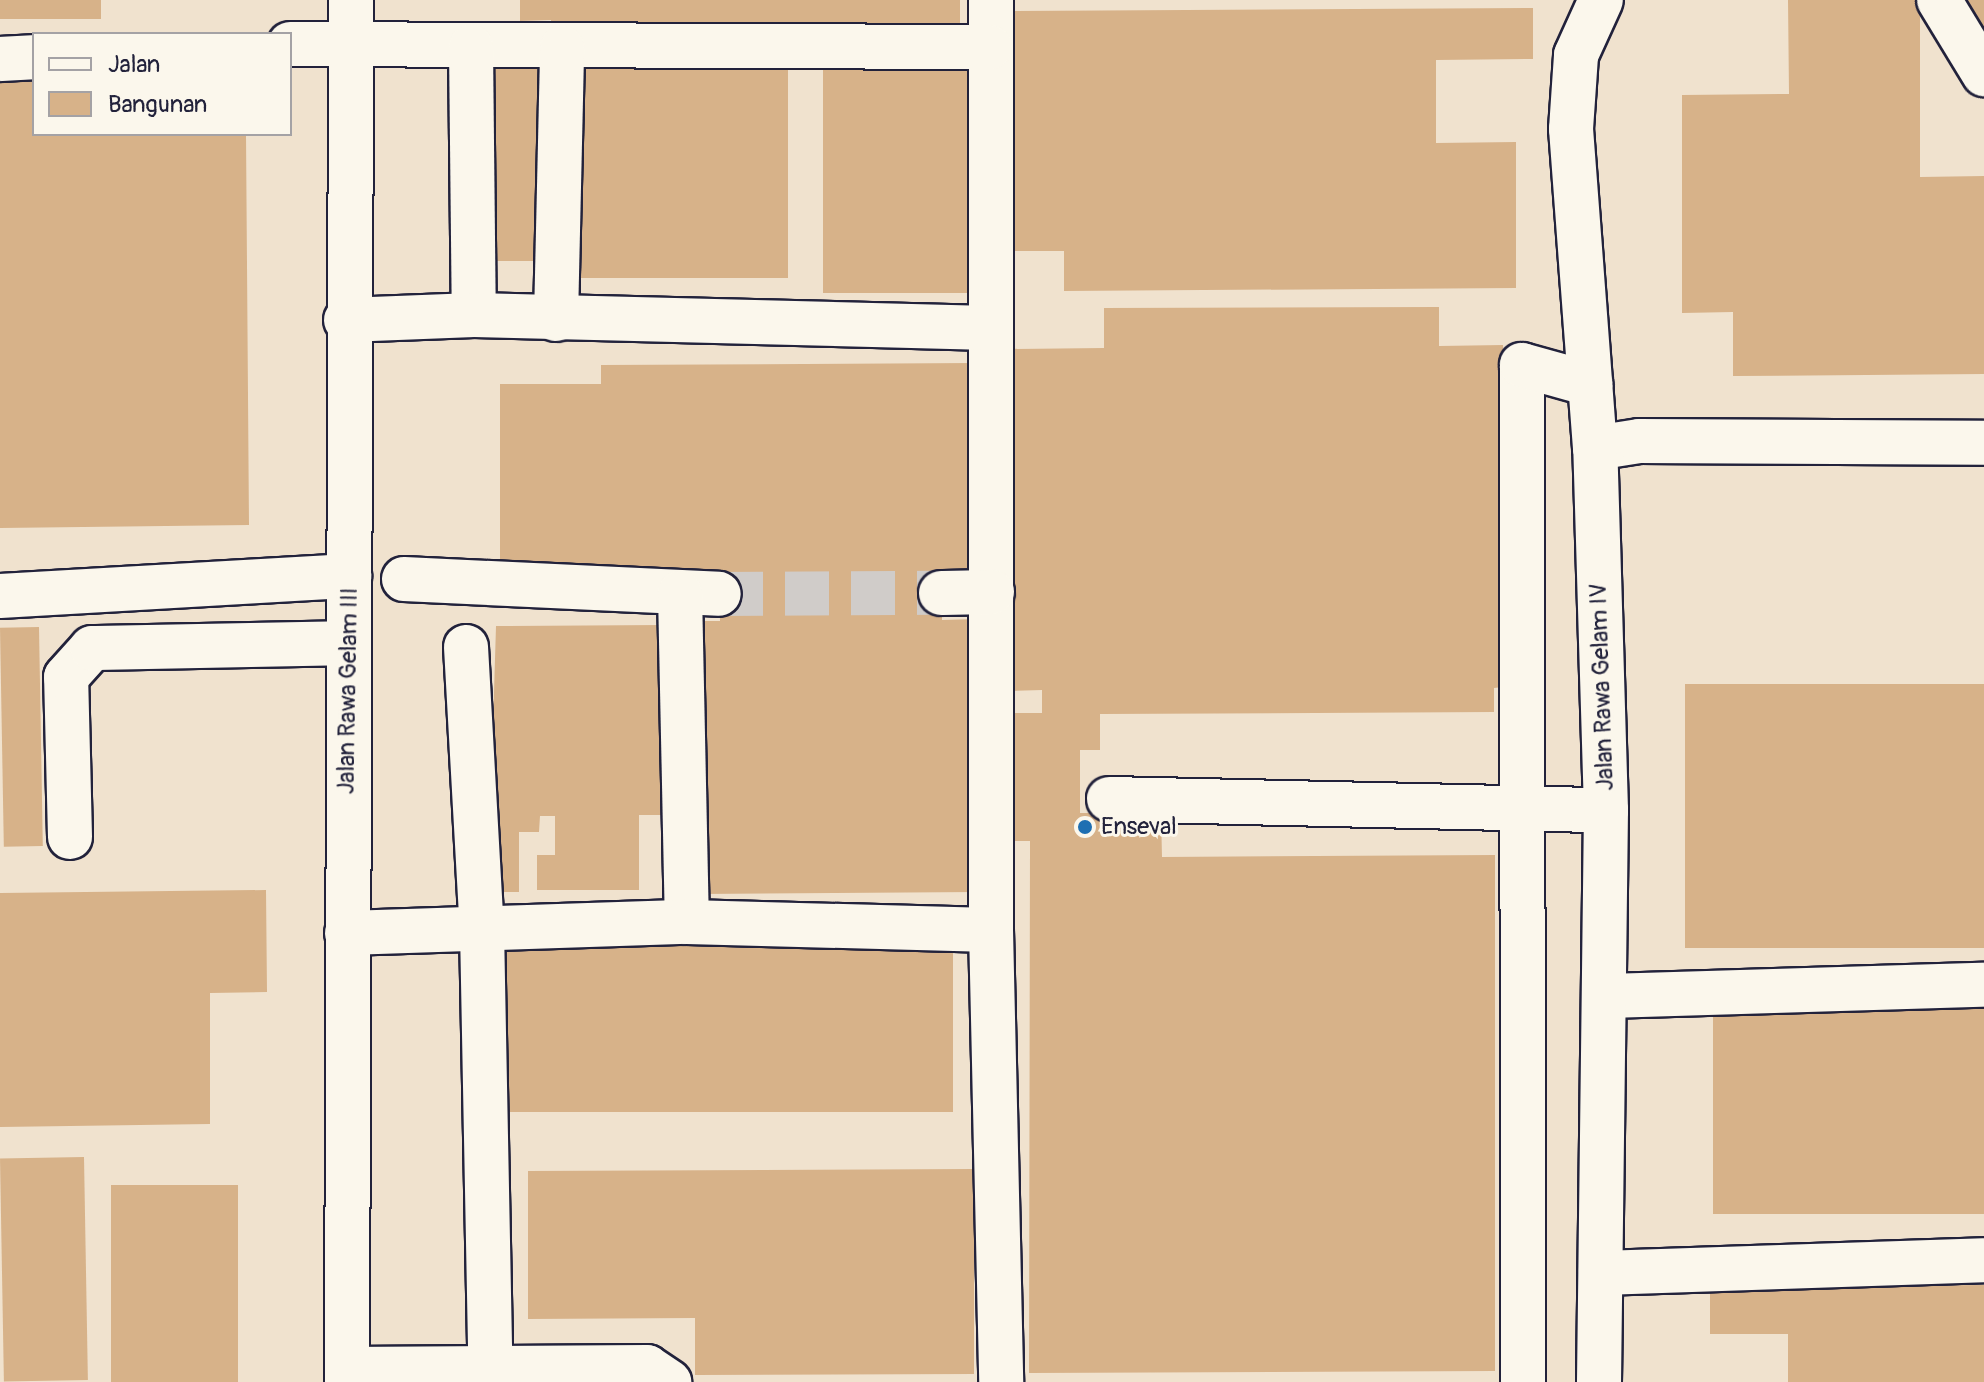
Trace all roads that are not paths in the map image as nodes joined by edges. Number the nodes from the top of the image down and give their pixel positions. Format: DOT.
graph roads {
  1 [pos="351,0"];
  2 [pos="991,0"];
  3 [pos="1939,0"];
  4 [pos="1591,2"];
  5 [pos="350,43"];
  6 [pos="292,44"];
  7 [pos="471,47"];
  8 [pos="990,47"];
  9 [pos="562,48"];
  10 [pos="32,57"];
  11 [pos="0,59"];
  12 [pos="1984,74"];
  13 [pos="474,315"];
  14 [pos="556,319"];
  15 [pos="346,320"];
  16 [pos="990,328"];
  17 [pos="1590,384"];
  18 [pos="1984,443"];
  19 [pos="1595,448"];
  20 [pos="349,576"];
  21 [pos="404,579"];
  22 [pos="992,592"];
  23 [pos="941,593"];
  24 [pos="0,596"];
  25 [pos="345,643"];
  26 [pos="466,647"];
  27 [pos="1109,799"];
  28 [pos="1517,805"];
  29 [pos="1606,810"];
  30 [pos="70,837"];
  31 [pos="687,922"];
  32 [pos="482,929"];
  33 [pos="991,930"];
  34 [pos="347,933"];
  35 [pos="1984,985"];
  36 [pos="1605,996"];
  37 [pos="1984,1260"];
  38 [pos="1601,1273"];
  39 [pos="490,1363"];
  40 [pos="347,1375"];
  41 [pos="669,1382"];
  42 [pos="1001,1382"];
  43 [pos="1523,1382"];
  44 [pos="1599,1382"];
  1 -- 5 [label="street, Jalan Rawa Gelam III"];
  2 -- 8 [label="street"];
  3 -- 12 [label="street"];
  4 -- 17 [label="street, Jalan Rawa Gelam IV"];
  5 -- 6 [label="street"];
  5 -- 7 [label="street"];
  5 -- 15 [label="street, Jalan Rawa Gelam III"];
  7 -- 9 [label="street"];
  7 -- 13 [label="street"];
  8 -- 9 [label="street"];
  8 -- 16 [label="street"];
  9 -- 14 [label="street"];
  10 -- 11 [label="street"];
  13 -- 14 [label="street"];
  13 -- 15 [label="street"];
  14 -- 16 [label="street"];
  15 -- 20 [label="street, Jalan Rawa Gelam III"];
  16 -- 22 [label="street"];
  17 -- 19 [label="street, Jalan Rawa Gelam IV"];
  17 -- 28 [label="street"];
  18 -- 19 [label="street"];
  19 -- 29 [label="street, Jalan Rawa Gelam IV"];
  20 -- 24 [label="street"];
  20 -- 25 [label="street, Jalan Rawa Gelam III"];
  21 -- 31 [label="street"];
  22 -- 23 [label="street"];
  22 -- 33 [label="street"];
  25 -- 30 [label="street"];
  25 -- 34 [label="street, Jalan Rawa Gelam III"];
  26 -- 32 [label="street"];
  27 -- 28 [label="street"];
  28 -- 29 [label="street"];
  28 -- 43 [label="street"];
  29 -- 36 [label="street, Jalan Rawa Gelam IV"];
  31 -- 32 [label="street"];
  31 -- 33 [label="street"];
  32 -- 34 [label="street"];
  32 -- 39 [label="street"];
  33 -- 42 [label="street"];
  34 -- 40 [label="street, Jalan Rawa Gelam III"];
  35 -- 36 [label="street"];
  36 -- 38 [label="street, Jalan Rawa Gelam IV"];
  37 -- 38 [label="street"];
  38 -- 44 [label="street, Jalan Rawa Gelam IV"];
  39 -- 40 [label="street"];
  39 -- 41 [label="street"];
}
